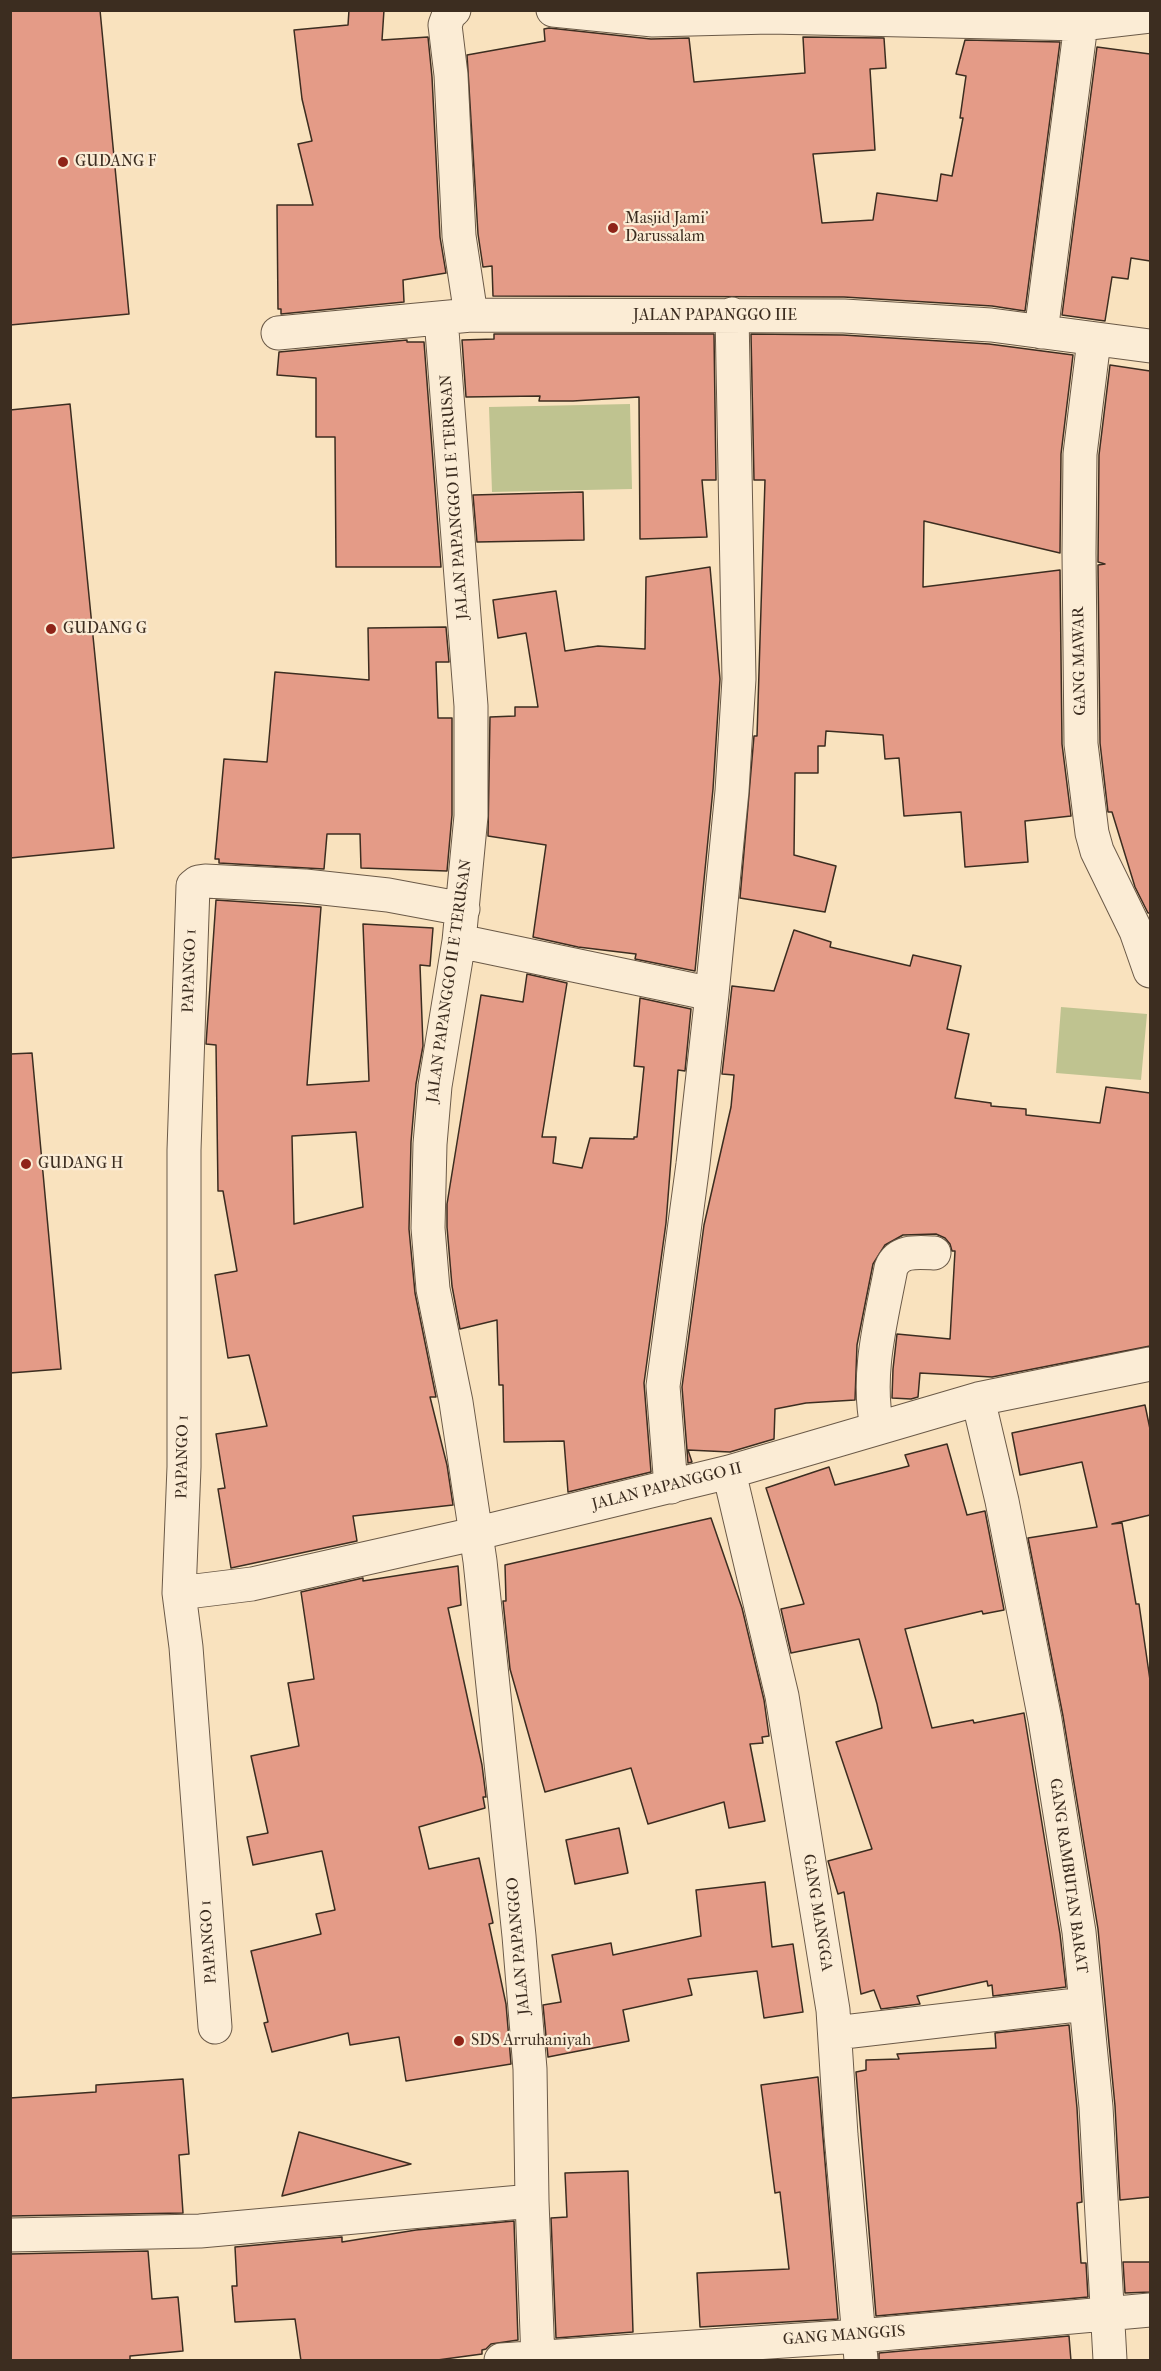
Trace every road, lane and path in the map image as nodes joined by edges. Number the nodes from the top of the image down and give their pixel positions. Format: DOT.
graph roads {
  1 [pos="454,10"];
  2 [pos="553,10"];
  3 [pos="724,14"];
  4 [pos="1150,16"];
  5 [pos="1072,19"];
  6 [pos="732,314"];
  7 [pos="456,317"];
  8 [pos="1041,332"];
  9 [pos="278,333"];
  10 [pos="1094,340"];
  11 [pos="1150,346"];
  12 [pos="461,925"];
  13 [pos="1150,971"];
  14 [pos="712,994"];
  15 [pos="934,1253"];
  16 [pos="1150,1364"];
  17 [pos="978,1399"];
  18 [pos="877,1427"];
  19 [pos="729,1472"];
  20 [pos="671,1487"];
  21 [pos="474,1534"];
  22 [pos="179,1593"];
  23 [pos="1085,2004"];
  24 [pos="215,2027"];
  25 [pos="835,2033"];
  26 [pos="531,2201"];
  27 [pos="10,2235"];
  28 [pos="1150,2310"];
  29 [pos="1107,2313"];
  30 [pos="860,2348"];
  31 [pos="537,2359"];
  32 [pos="501,2361"];
  33 [pos="1110,2361"];
  1 -- 7 [label="street, JALAN PAPANGGO II E TERUSAN"];
  2 -- 3 [label="street"];
  3 -- 5 [label="street"];
  4 -- 5 [label="street"];
  5 -- 8 [label="street"];
  6 -- 7 [label="street, JALAN PAPANGGO IIE"];
  6 -- 8 [label="street, JALAN PAPANGGO IIE"];
  6 -- 14 [label="street"];
  7 -- 9 [label="street, JALAN PAPANGGO IIE"];
  7 -- 12 [label="street, JALAN PAPANGGO II E TERUSAN"];
  8 -- 10 [label="street, JALAN PAPANGGO IIE"];
  10 -- 11 [label="street, JALAN PAPANGGO IIE"];
  10 -- 13 [label="street, GANG MAWAR"];
  12 -- 14 [label="street"];
  12 -- 21 [label="street, JALAN PAPANGGO II E TERUSAN"];
  12 -- 22 [label="street, PAPANGO 1"];
  14 -- 20 [label="street"];
  15 -- 18 [label="street"];
  16 -- 17 [label="street, JALAN PAPANGGO II"];
  17 -- 18 [label="street, JALAN PAPANGGO II"];
  17 -- 23 [label="street, GANG RAMBUTAN BARAT"];
  18 -- 19 [label="street, JALAN PAPANGGO II"];
  19 -- 20 [label="street, JALAN PAPANGGO II"];
  19 -- 25 [label="street, GANG MANGGA"];
  20 -- 21 [label="street, JALAN PAPANGGO II"];
  21 -- 22 [label="street, JALAN PAPANGGO II"];
  21 -- 26 [label="street, JALAN PAPANGGO"];
  22 -- 24 [label="street, PAPANGO 1"];
  23 -- 25 [label="street"];
  23 -- 29 [label="street, GANG RAMBUTAN BARAT"];
  25 -- 30 [label="street, GANG MANGGA"];
  26 -- 27 [label="street"];
  26 -- 31 [label="street, JALAN PAPANGGO"];
  28 -- 29 [label="street, GANG MANGGIS"];
  29 -- 30 [label="street, GANG MANGGIS"];
  29 -- 33 [label="street, GANG RAMBUTAN BARAT"];
  30 -- 31 [label="street, GANG MANGGIS"];
  31 -- 32 [label="street, GANG MANGGIS"];
}
